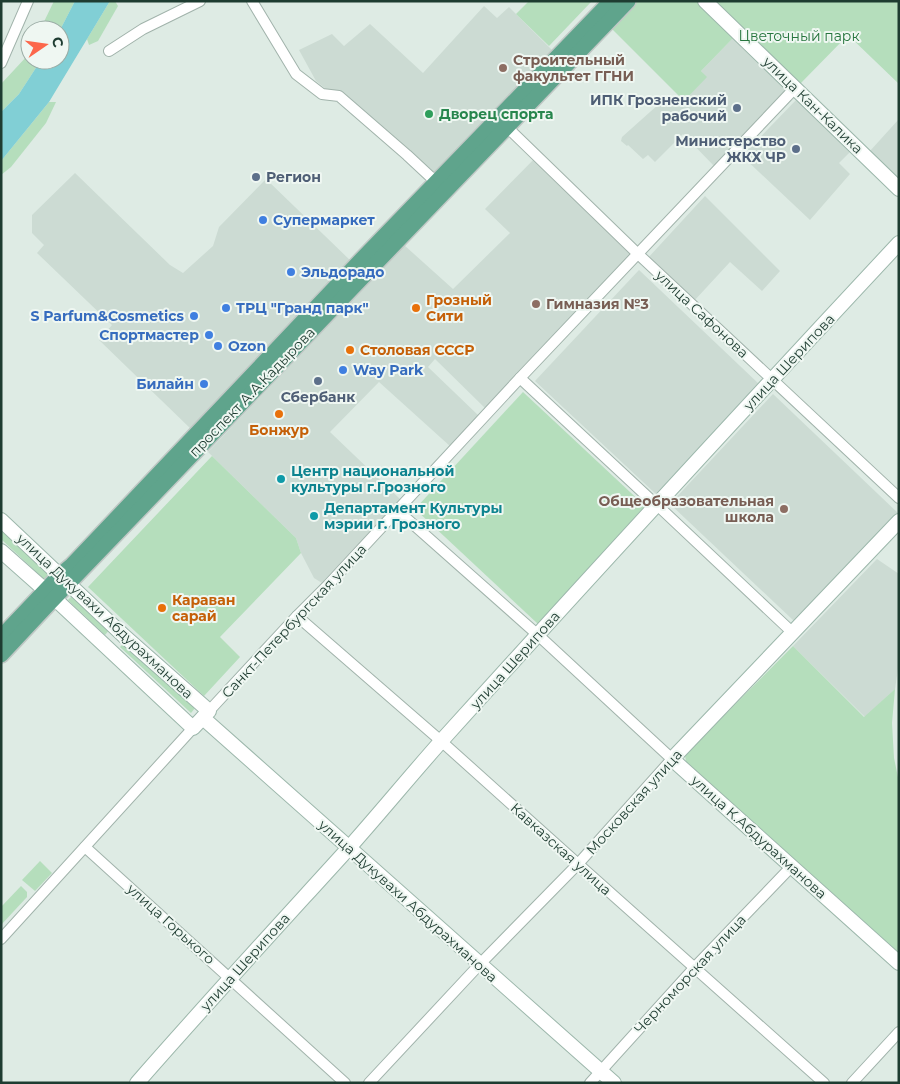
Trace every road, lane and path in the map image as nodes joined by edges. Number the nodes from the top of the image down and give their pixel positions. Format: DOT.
graph roads {
  1 [pos="28,1"];
  2 [pos="200,1"];
  3 [pos="252,1"];
  4 [pos="612,1"];
  5 [pos="628,1"];
  6 [pos="705,1"];
  7 [pos="109,51"];
  8 [pos="1,63"];
  9 [pos="795,88"];
  10 [pos="507,127"];
  11 [pos="436,182"];
  12 [pos="899,189"];
  13 [pos="899,243"];
  14 [pos="638,254"];
  15 [pos="520,378"];
  16 [pos="772,379"];
  17 [pos="899,498"];
  18 [pos="654,502"];
  19 [pos="398,510"];
  20 [pos="1,520"];
  21 [pos="899,521"];
  22 [pos="1,551"];
  23 [pos="65,579"];
  24 [pos="50,594"];
  25 [pos="297,616"];
  26 [pos="792,632"];
  27 [pos="538,635"];
  28 [pos="124,636"];
  29 [pos="1,637"];
  30 [pos="110,651"];
  31 [pos="1,655"];
  32 [pos="202,719"];
  33 [pos="441,741"];
  34 [pos="672,758"];
  35 [pos="85,847"];
  36 [pos="348,847"];
  37 [pos="578,864"];
  38 [pos="792,866"];
  39 [pos="1,939"];
  40 [pos="899,963"];
  41 [pos="480,964"];
  42 [pos="695,967"];
  43 [pos="231,978"];
  44 [pos="899,1032"];
  45 [pos="601,1071"];
  46 [pos="138,1083"];
  47 [pos="345,1083"];
  48 [pos="369,1083"];
  49 [pos="590,1083"];
  50 [pos="614,1083"];
  51 [pos="824,1083"];
  52 [pos="852,1083"];
  1 -- 8 [label="street"];
  2 -- 7 [label="street"];
  3 -- 11 [label="street"];
  4 -- 11 [label="main road, проспект А.А.Кадырова"];
  5 -- 10 [label="main road, проспект А.А.Кадырова"];
  6 -- 9 [label="street, улица Кан-Калика"];
  9 -- 12 [label="street, улица Кан-Калика"];
  9 -- 14 [label="street, Санкт-Петербургская улица"];
  10 -- 14 [label="street, улица Сафонова"];
  10 -- 23 [label="main road, проспект А.А.Кадырова"];
  11 -- 23 [label="main road, проспект А.А.Кадырова"];
  13 -- 16 [label="street, улица Шерипова"];
  14 -- 15 [label="street, Санкт-Петербургская улица"];
  14 -- 16 [label="street, улица Сафонова"];
  15 -- 18 [label="street"];
  15 -- 19 [label="street, Санкт-Петербургская улица"];
  16 -- 17 [label="street, улица Сафонова"];
  16 -- 18 [label="street, улица Шерипова"];
  18 -- 26 [label="street"];
  18 -- 27 [label="street, улица Шерипова"];
  19 -- 25 [label="street, Санкт-Петербургская улица"];
  19 -- 27 [label="street, улица К.Абдурахманова"];
  20 -- 23 [label="street, улица Дукувахи Абдурахманова"];
  21 -- 26 [label="street, Московская улица"];
  22 -- 24 [label="street, улица Дукувахи Абдурахманова"];
  23 -- 24 [label="main road, проспект А.А.Кадырова"];
  23 -- 28 [label="street, улица Дукувахи Абдурахманова"];
  24 -- 29 [label="main road, проспект А.А.Кадырова"];
  24 -- 30 [label="street, улица Дукувахи Абдурахманова"];
  24 -- 31 [label="main road, проспект А.А.Кадырова"];
  25 -- 32 [label="street, Санкт-Петербургская улица"];
  25 -- 33 [label="street, Кавказская улица"];
  26 -- 34 [label="street, Московская улица"];
  27 -- 33 [label="street, улица Шерипова"];
  27 -- 34 [label="street, улица К.Абдурахманова"];
  28 -- 30 [label="street"];
  28 -- 32 [label="street, улица Дукувахи Абдурахманова"];
  30 -- 32 [label="street, улица Дукувахи Абдурахманова"];
  32 -- 35 [label="street, Санкт-Петербургская улица"];
  32 -- 36 [label="street, улица Дукувахи Абдурахманова"];
  33 -- 36 [label="street, улица Шерипова"];
  33 -- 37 [label="street, Кавказская улица"];
  34 -- 37 [label="street, Московская улица"];
  34 -- 38 [label="street, улица К.Абдурахманова"];
  35 -- 39 [label="street, Санкт-Петербургская улица"];
  35 -- 43 [label="street, улица Горького"];
  36 -- 41 [label="street, улица Дукувахи Абдурахманова"];
  36 -- 43 [label="street, улица Шерипова"];
  37 -- 41 [label="street, Московская улица"];
  37 -- 42 [label="street, Кавказская улица"];
  38 -- 40 [label="street, улица К.Абдурахманова"];
  38 -- 42 [label="street, Черноморская улица"];
  41 -- 45 [label="street, улица Дукувахи Абдурахманова"];
  41 -- 48 [label="street, Московская улица"];
  42 -- 45 [label="street, Черноморская улица"];
  42 -- 51 [label="street, Кавказская улица"];
  43 -- 46 [label="street, улица Шерипова"];
  43 -- 47 [label="street, улица Горького"];
  44 -- 52 [label="street"];
  45 -- 49 [label="street, Черноморская улица"];
  45 -- 50 [label="street, улица Дукувахи Абдурахманова"];
}
